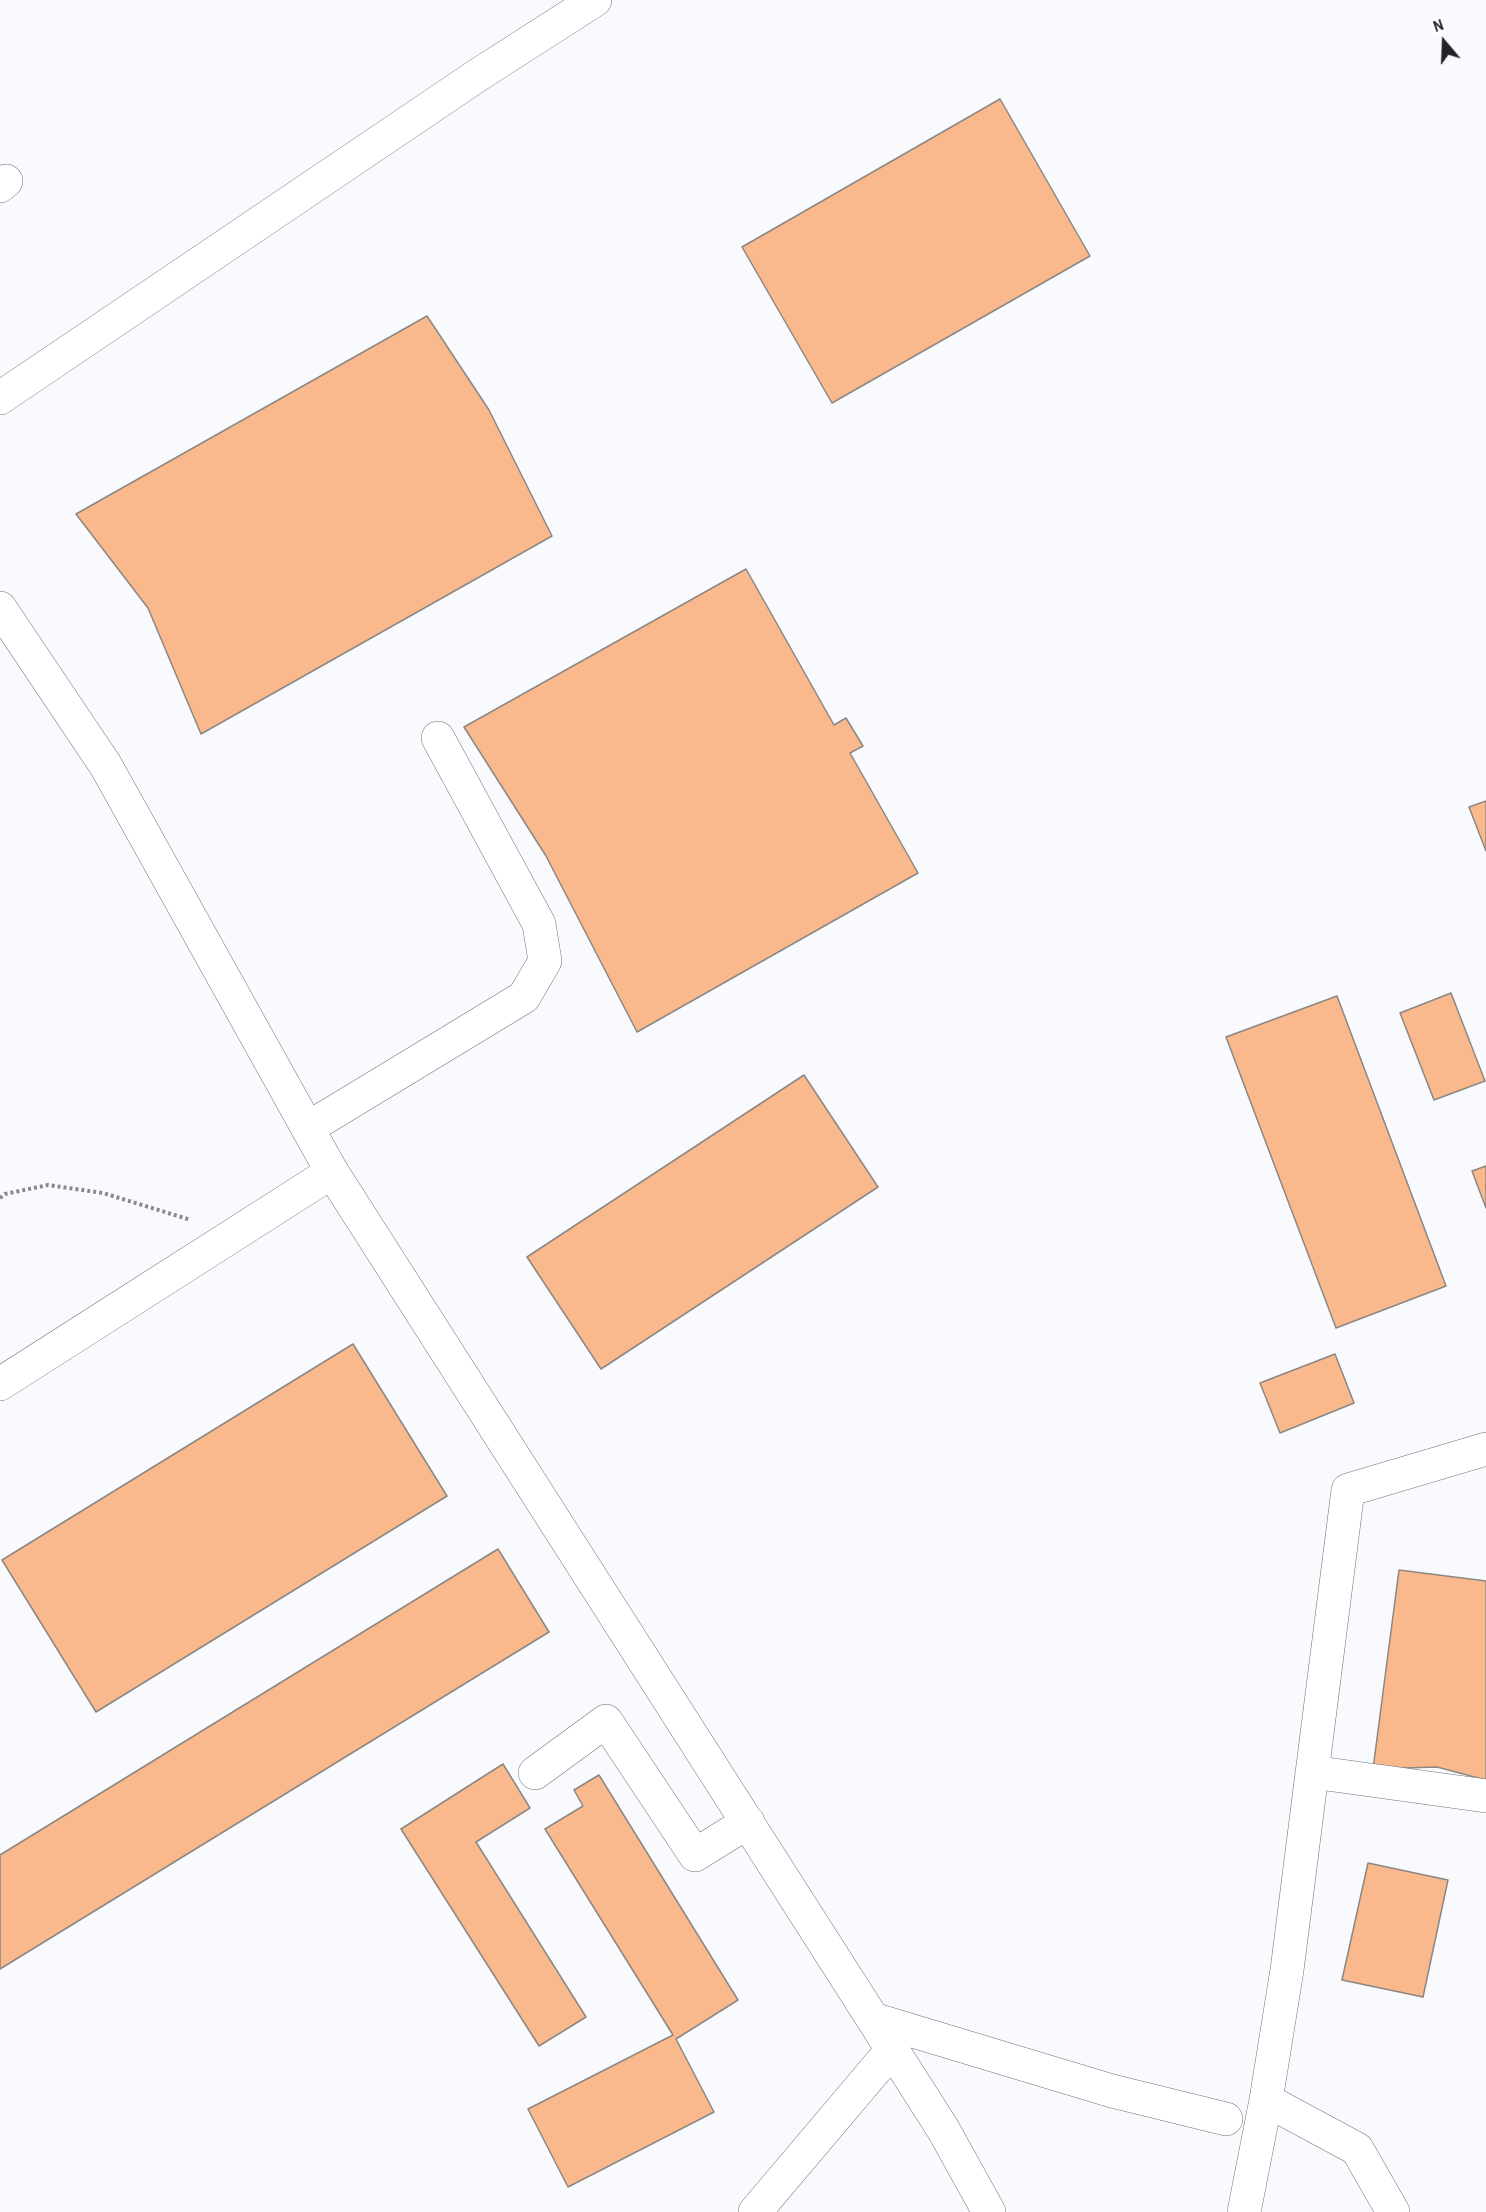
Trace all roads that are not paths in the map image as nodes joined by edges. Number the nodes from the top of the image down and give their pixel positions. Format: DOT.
graph roads {
  1 [pos="595,0"];
  2 [pos="0,398"];
  3 [pos="0,608"];
  4 [pos="438,738"];
  5 [pos="308,1128"];
  6 [pos="332,1172"];
  7 [pos="0,1384"];
  8 [pos="1486,1449"];
  9 [pos="1312,1772"];
  10 [pos="535,1773"];
  11 [pos="1486,1796"];
  12 [pos="748,1822"];
  13 [pos="873,2019"];
  14 [pos="892,2050"];
  15 [pos="1266,2100"];
  16 [pos="1226,2119"];
  17 [pos="766,2207"];
  18 [pos="989,2212"];
  19 [pos="1244,2212"];
  20 [pos="1393,2212"];
  1 -- 2 [label="lane"];
  3 -- 5 [label="lane"];
  4 -- 5 [label="lane"];
  5 -- 6 [label="lane"];
  6 -- 7 [label="lane"];
  6 -- 12 [label="lane"];
  8 -- 9 [label="lane"];
  9 -- 11 [label="lane"];
  9 -- 15 [label="lane"];
  10 -- 12 [label="lane"];
  12 -- 13 [label="lane"];
  13 -- 14 [label="lane"];
  13 -- 16 [label="lane"];
  14 -- 17 [label="lane"];
  14 -- 18 [label="lane"];
  15 -- 19 [label="lane"];
  15 -- 20 [label="lane"];
}
